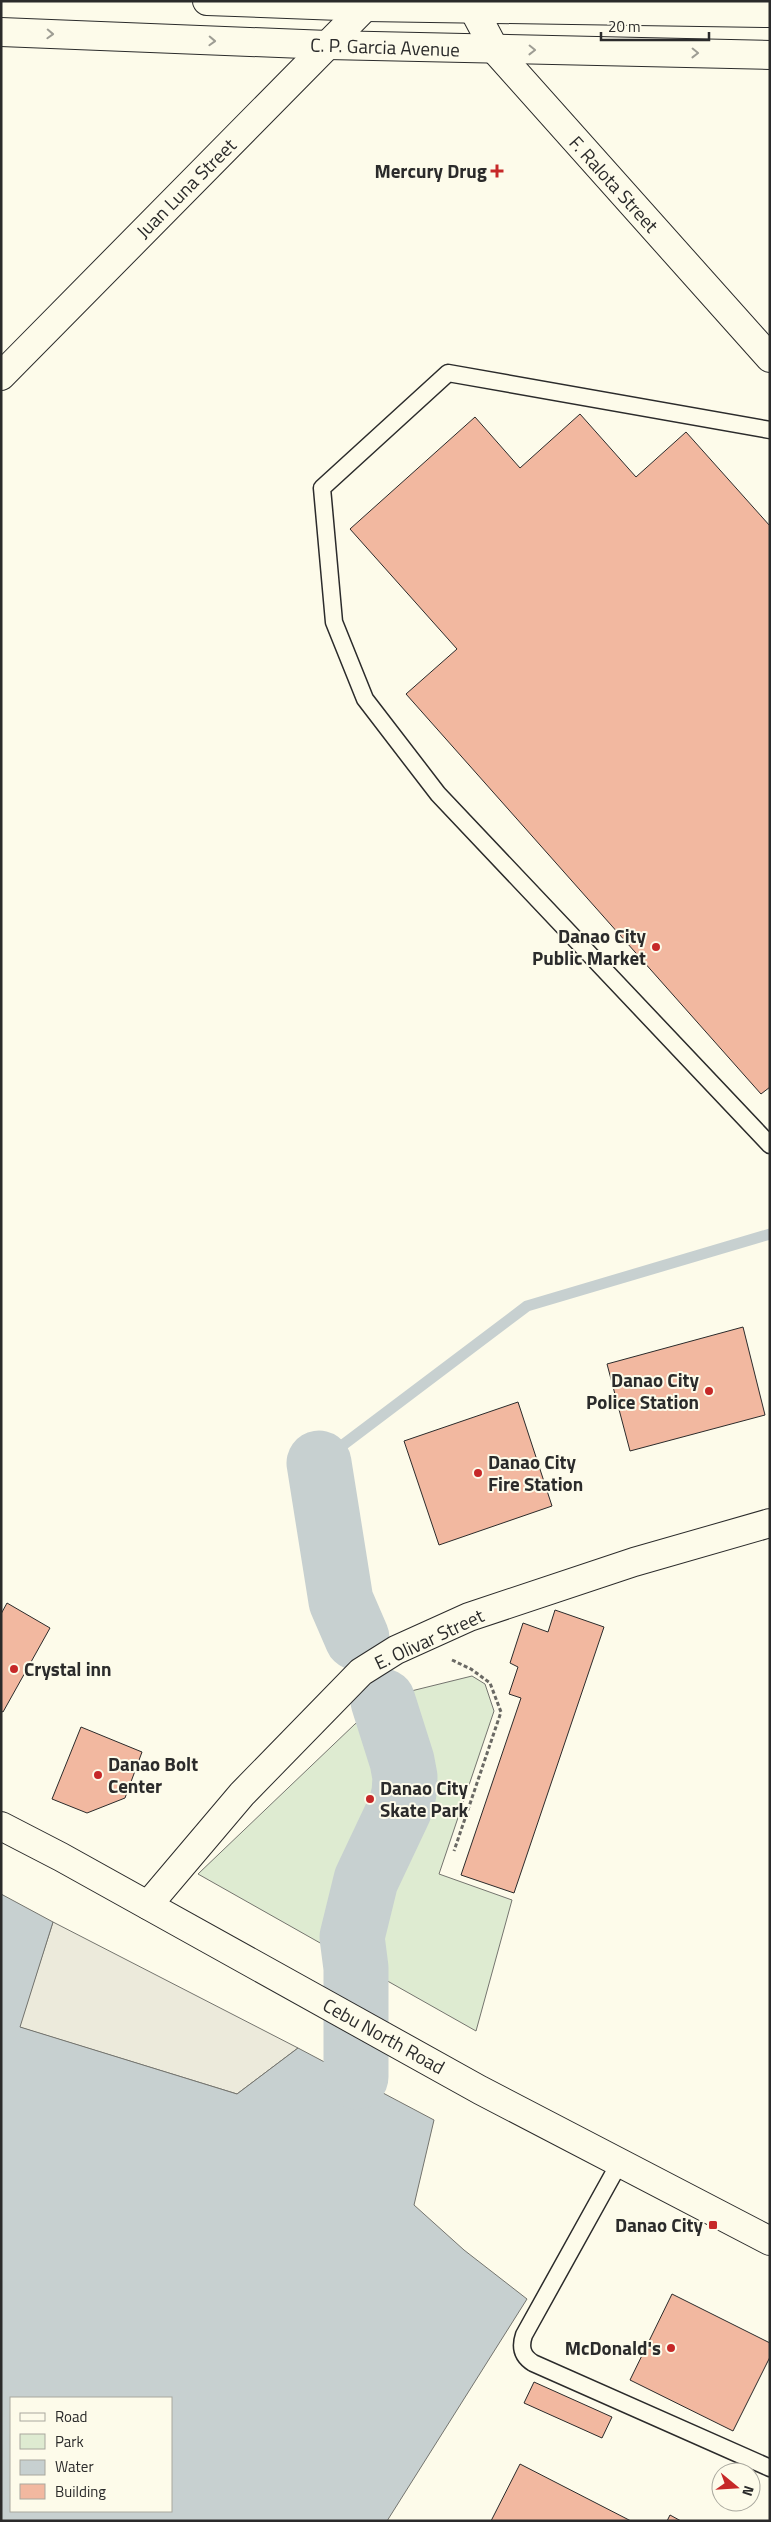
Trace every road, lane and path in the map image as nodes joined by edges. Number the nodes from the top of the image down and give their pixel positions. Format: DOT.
graph roads {
  1 [pos="207,1"];
  2 [pos="369,4"];
  3 [pos="471,4"];
  4 [pos="770,13"];
  5 [pos="1,32"];
  6 [pos="328,46"];
  7 [pos="495,50"];
  8 [pos="770,54"];
  9 [pos="770,358"];
  10 [pos="1,376"];
  11 [pos="770,430"];
  12 [pos="770,1145"];
  13 [pos="770,1523"];
  14 [pos="413,1644"];
  15 [pos="1,1826"];
  16 [pos="454,1851"];
  17 [pos="148,1905"];
  18 [pos="620,2162"];
  19 [pos="770,2242"];
  20 [pos="770,2468"];
  1 -- 2 [label="main road"];
  2 -- 3 [label="main road"];
  2 -- 6 [label="main road, Juan Luna Street"];
  3 -- 4 [label="main road"];
  3 -- 7 [label="main road, F. Ralota Street"];
  5 -- 6 [label="main road, C. P. Garcia Avenue, one-way"];
  6 -- 7 [label="main road, C. P. Garcia Avenue"];
  6 -- 10 [label="main road, Juan Luna Street"];
  7 -- 8 [label="main road, C. P. Garcia Avenue, one-way"];
  7 -- 9 [label="main road, F. Ralota Street"];
  11 -- 12 [label="lane"];
  13 -- 14 [label="main road, E. Olivar Street"];
  14 -- 16 [label="path"];
  14 -- 17 [label="main road, E. Olivar Street"];
  15 -- 17 [label="main road, Cebu North Road"];
  17 -- 18 [label="main road, Cebu North Road"];
  18 -- 19 [label="main road, Cebu North Road"];
  18 -- 20 [label="lane"];
}
